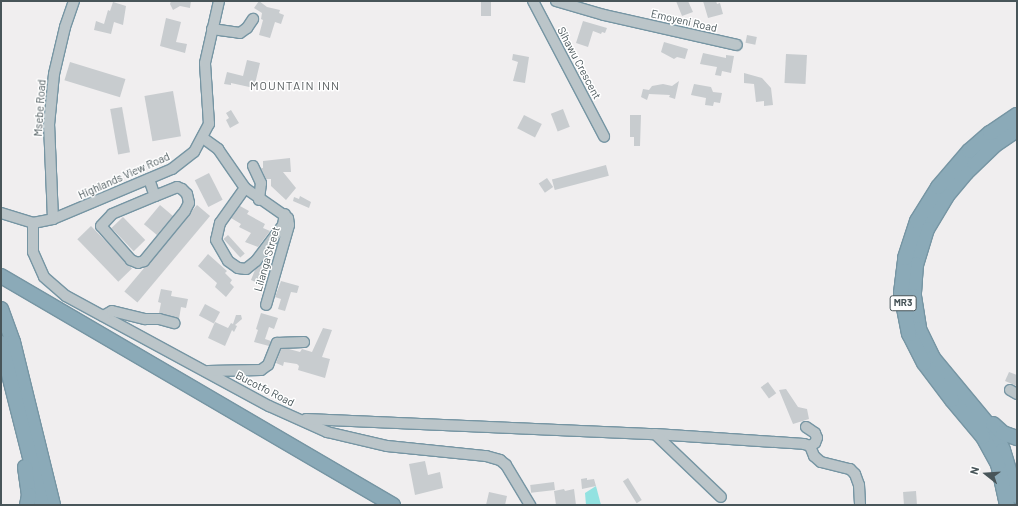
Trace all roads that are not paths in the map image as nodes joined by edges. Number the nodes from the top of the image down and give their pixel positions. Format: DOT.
graph roads {
  1 [pos="74,1"];
  2 [pos="219,1"];
  3 [pos="533,1"];
  4 [pos="556,1"];
  5 [pos="567,3"];
  6 [pos="253,19"];
  7 [pos="212,29"];
  8 [pos="738,45"];
  9 [pos="1016,118"];
  10 [pos="604,136"];
  11 [pos="202,138"];
  12 [pos="253,166"];
  13 [pos="149,179"];
  14 [pos="245,188"];
  15 [pos="155,196"];
  16 [pos="260,200"];
  17 [pos="1,213"];
  18 [pos="285,214"];
  19 [pos="53,219"];
  20 [pos="33,223"];
  21 [pos="1,276"];
  22 [pos="266,305"];
  23 [pos="1,309"];
  24 [pos="103,316"];
  25 [pos="174,323"];
  26 [pos="304,342"];
  27 [pos="2,346"];
  28 [pos="206,371"];
  29 [pos="962,393"];
  30 [pos="300,419"];
  31 [pos="806,427"];
  32 [pos="655,434"];
  33 [pos="1017,438"];
  34 [pos="810,446"];
  35 [pos="1004,450"];
  36 [pos="1017,496"];
  37 [pos="721,497"];
  38 [pos="27,505"];
  39 [pos="42,505"];
  40 [pos="53,505"];
  41 [pos="393,505"];
  42 [pos="530,505"];
  43 [pos="860,505"];
  44 [pos="1007,505"];
  1 -- 19 [label="street, Msebe Road"];
  2 -- 7 [label="street, Highlands View Road"];
  3 -- 10 [label="street, Sihawu Crescent"];
  4 -- 5 [label="street, Emoyeni Road"];
  5 -- 8 [label="street, Emoyeni Road"];
  6 -- 7 [label="street"];
  7 -- 11 [label="street, Highlands View Road"];
  9 -- 29 [label="highway, MR3"];
  9 -- 44 [label="highway, MR3"];
  11 -- 13 [label="street, Highlands View Road"];
  11 -- 14 [label="street, Lilanga Street"];
  12 -- 16 [label="street"];
  13 -- 15 [label="street"];
  13 -- 19 [label="street, Highlands View Road"];
  14 -- 16 [label="street, Lilanga Street"];
  14 -- 18 [label="street"];
  15 -- 15 [label="street"];
  16 -- 18 [label="street, Lilanga Street"];
  17 -- 20 [label="street, Highlands View Road"];
  18 -- 22 [label="street, Lilanga Street"];
  19 -- 20 [label="street, Highlands View Road"];
  20 -- 24 [label="street, Bucotfo Road"];
  21 -- 41 [label="highway"];
  23 -- 40 [label="highway"];
  24 -- 25 [label="street"];
  24 -- 28 [label="street, Bucotfo Road"];
  26 -- 28 [label="street"];
  27 -- 38 [label="highway"];
  27 -- 39 [label="highway"];
  28 -- 30 [label="street, Bucotfo Road"];
  29 -- 33 [label="highway"];
  29 -- 35 [label="highway, MR3"];
  30 -- 32 [label="street"];
  30 -- 42 [label="street, Bucotfo Road"];
  31 -- 34 [label="street"];
  32 -- 34 [label="street"];
  32 -- 37 [label="street"];
  33 -- 35 [label="highway"];
  34 -- 43 [label="street"];
  35 -- 36 [label="highway, MR3"];
}
